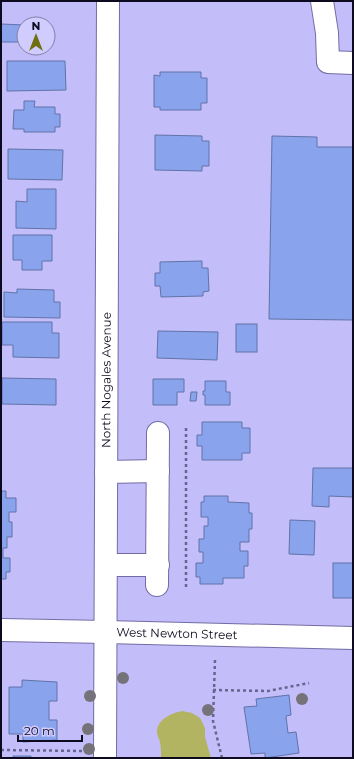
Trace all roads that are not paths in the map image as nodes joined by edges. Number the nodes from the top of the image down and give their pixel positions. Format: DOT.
graph roads {
  1 [pos="108,1"];
  2 [pos="322,1"];
  3 [pos="353,63"];
  4 [pos="158,433"];
  5 [pos="158,471"];
  6 [pos="106,472"];
  7 [pos="106,566"];
  8 [pos="1,630"];
  9 [pos="106,632"];
  10 [pos="353,638"];
  11 [pos="96,754"];
  1 -- 6 [label="street, North Nogales Avenue"];
  2 -- 3 [label="street"];
  4 -- 5 [label="street"];
  5 -- 6 [label="street"];
  5 -- 7 [label="street"];
  6 -- 7 [label="street, North Nogales Avenue"];
  7 -- 9 [label="street, North Nogales Avenue"];
  8 -- 9 [label="street, West Newton Street"];
  9 -- 10 [label="street, West Newton Street"];
  9 -- 11 [label="street, North Nogales Avenue"];
}
